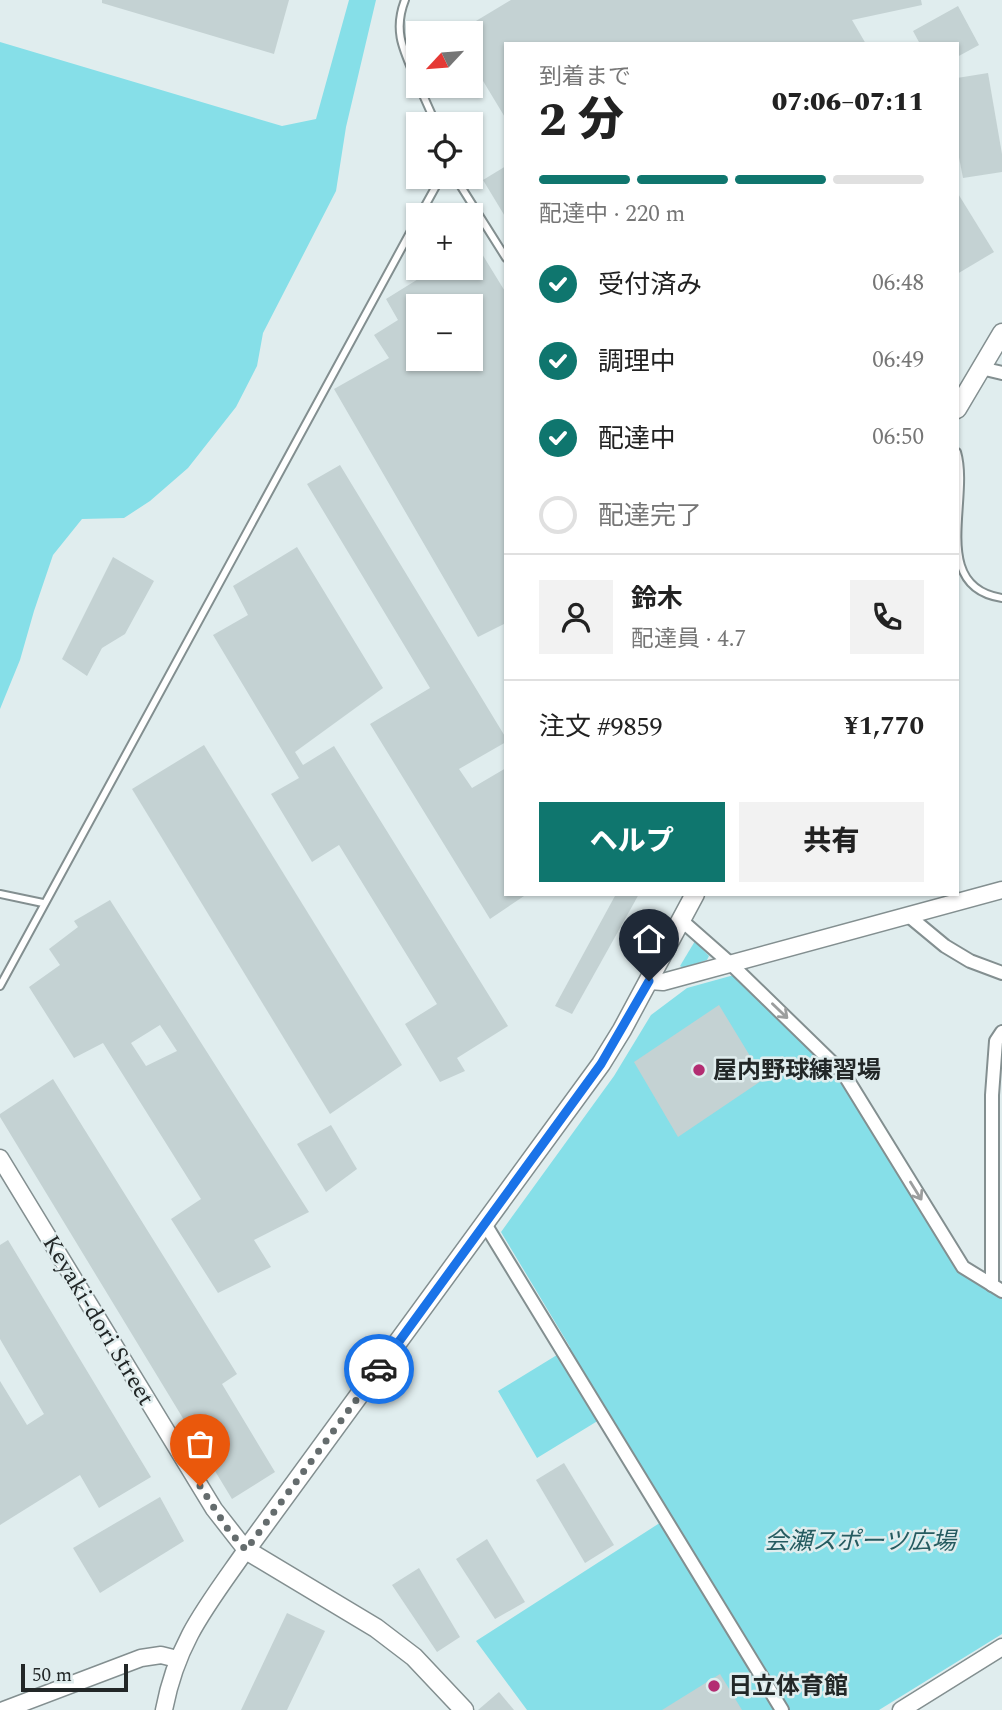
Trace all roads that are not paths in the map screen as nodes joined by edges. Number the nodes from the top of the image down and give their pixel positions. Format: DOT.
graph roads {
  1 [pos="405,0"];
  2 [pos="406,56"];
  3 [pos="463,189"];
  4 [pos="406,241"];
  5 [pos="504,255"];
  6 [pos="1002,333"];
  7 [pos="981,368"];
  8 [pos="1002,373"];
  9 [pos="959,406"];
  10 [pos="959,463"];
  11 [pos="959,497"];
  12 [pos="959,561"];
  13 [pos="1002,598"];
  14 [pos="1002,891"];
  15 [pos="0,894"];
  16 [pos="694,896"];
  17 [pos="43,903"];
  18 [pos="910,917"];
  19 [pos="681,920"];
  20 [pos="731,964"];
  21 [pos="1002,973"];
  22 [pos="649,981"];
  23 [pos="0,986"];
  24 [pos="1002,1032"];
  25 [pos="0,1158"];
  26 [pos="485,1224"];
  27 [pos="997,1288"];
  28 [pos="246,1550"];
  29 [pos="1002,1647"];
  30 [pos="177,1659"];
  31 [pos="4,1710"];
  32 [pos="164,1710"];
  33 [pos="464,1710"];
  34 [pos="782,1710"];
  35 [pos="901,1710"];
  1 -- 2 [label="lane"];
  3 -- 5 [label="lane"];
  4 -- 17 [label="lane"];
  6 -- 7 [label="main road"];
  7 -- 8 [label="street"];
  7 -- 9 [label="main road"];
  10 -- 11 [label="lane"];
  12 -- 13 [label="lane"];
  14 -- 18 [label="street"];
  15 -- 17 [label="lane"];
  16 -- 19 [label="main road"];
  17 -- 23 [label="lane"];
  18 -- 20 [label="street"];
  18 -- 21 [label="street"];
  19 -- 20 [label="street"];
  19 -- 22 [label="main road"];
  20 -- 22 [label="street"];
  20 -- 27 [label="street, one-way"];
  22 -- 26 [label="main road"];
  24 -- 27 [label="street"];
  25 -- 28 [label="street, Keyaki-dori Street"];
  26 -- 28 [label="main road"];
  26 -- 34 [label="street"];
  28 -- 30 [label="street"];
  28 -- 33 [label="main road"];
  29 -- 35 [label="street"];
  30 -- 31 [label="street"];
  30 -- 32 [label="street"];
}
